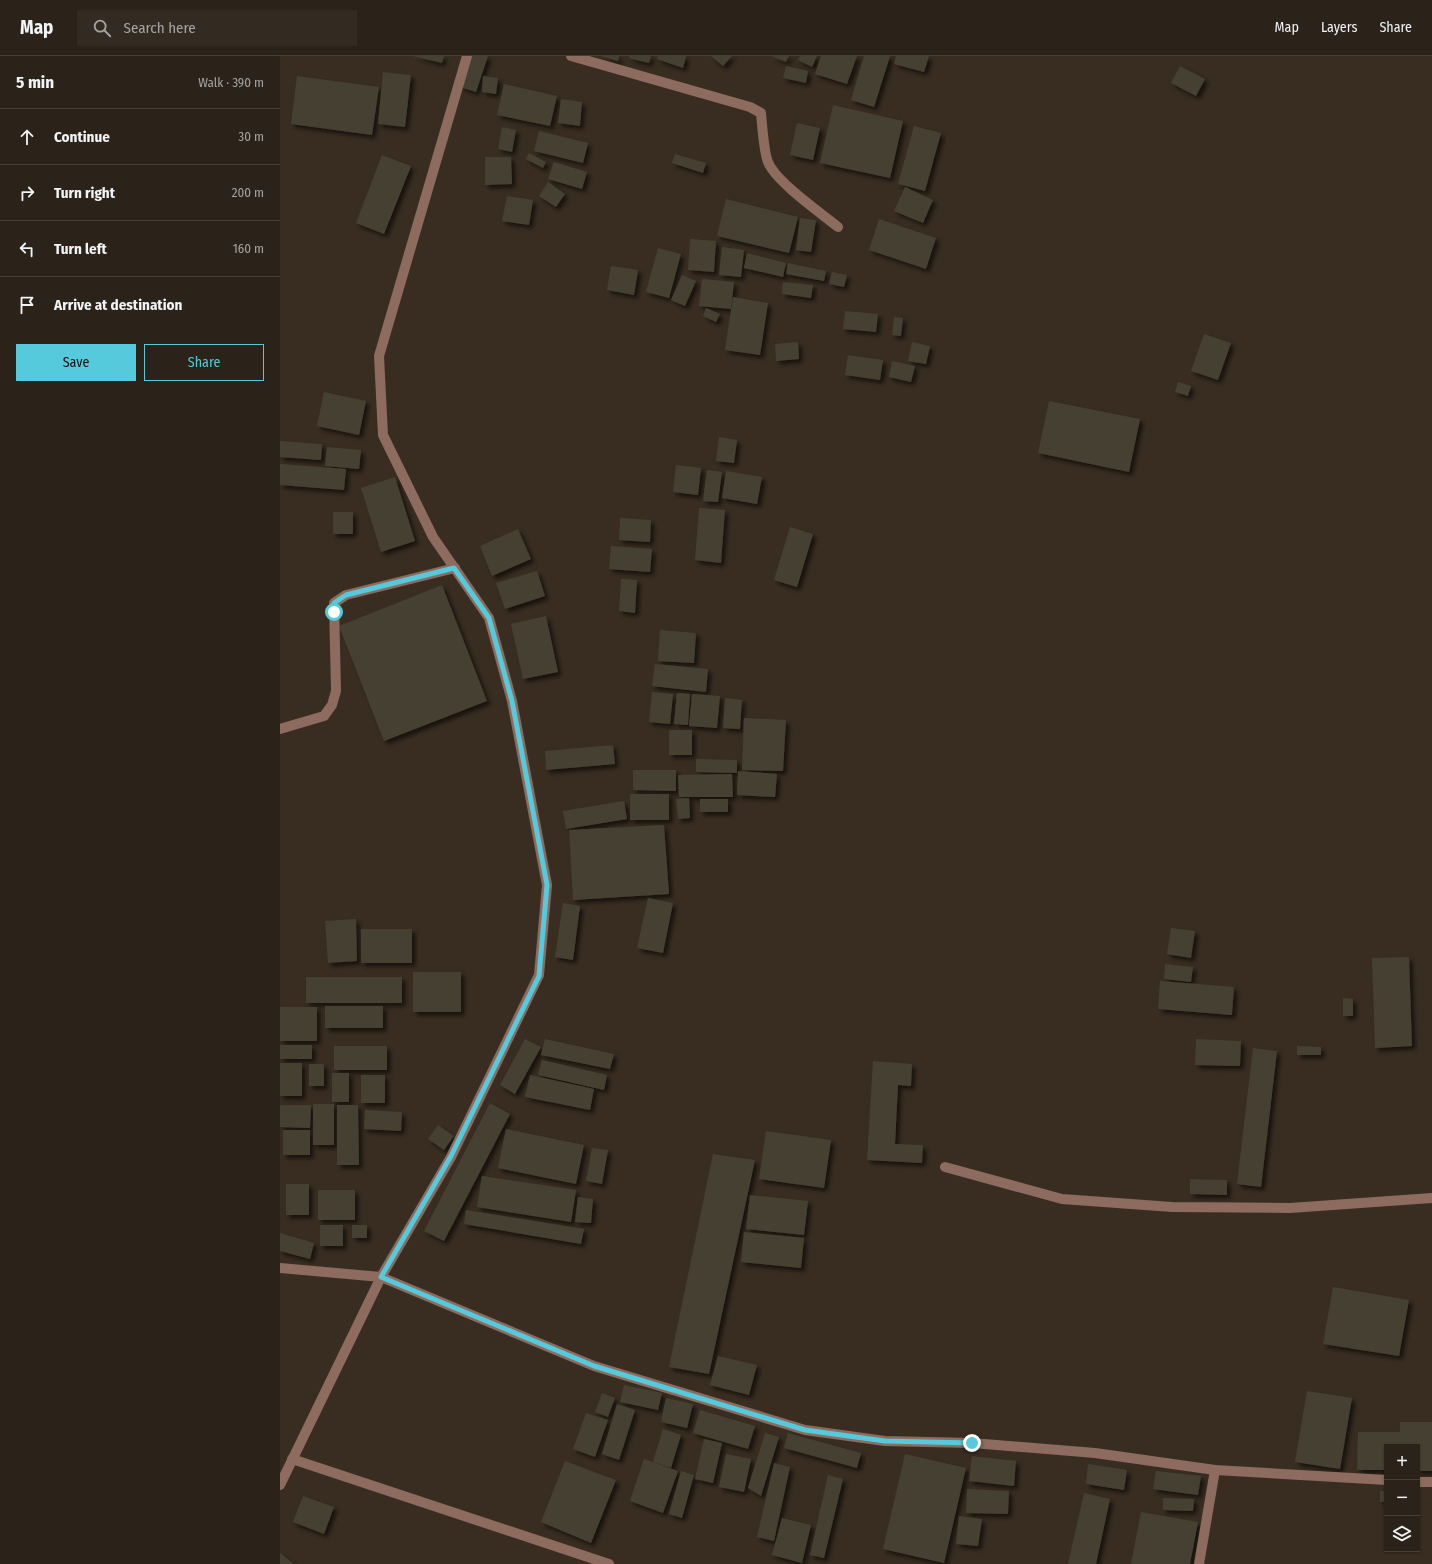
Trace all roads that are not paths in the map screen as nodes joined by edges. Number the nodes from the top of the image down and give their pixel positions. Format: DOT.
graph roads {
  1 [pos="467,56"];
  2 [pos="571,56"];
  3 [pos="838,227"];
  4 [pos="454,568"];
  5 [pos="280,729"];
  6 [pos="945,1167"];
  7 [pos="1432,1198"];
  8 [pos="280,1268"];
  9 [pos="381,1277"];
  10 [pos="292,1459"];
  11 [pos="1215,1470"];
  12 [pos="1384,1480"];
  13 [pos="1420,1482"];
  14 [pos="1432,1482"];
  15 [pos="280,1485"];
  16 [pos="609,1564"];
  17 [pos="1199,1564"];
  1 -- 4 [label="street"];
  2 -- 3 [label="street"];
  4 -- 5 [label="street"];
  4 -- 9 [label="street"];
  6 -- 7 [label="street"];
  8 -- 9 [label="street"];
  9 -- 10 [label="street"];
  9 -- 11 [label="street"];
  10 -- 15 [label="street"];
  10 -- 16 [label="street"];
  11 -- 12 [label="street"];
  11 -- 17 [label="street"];
  13 -- 14 [label="street"];
}
